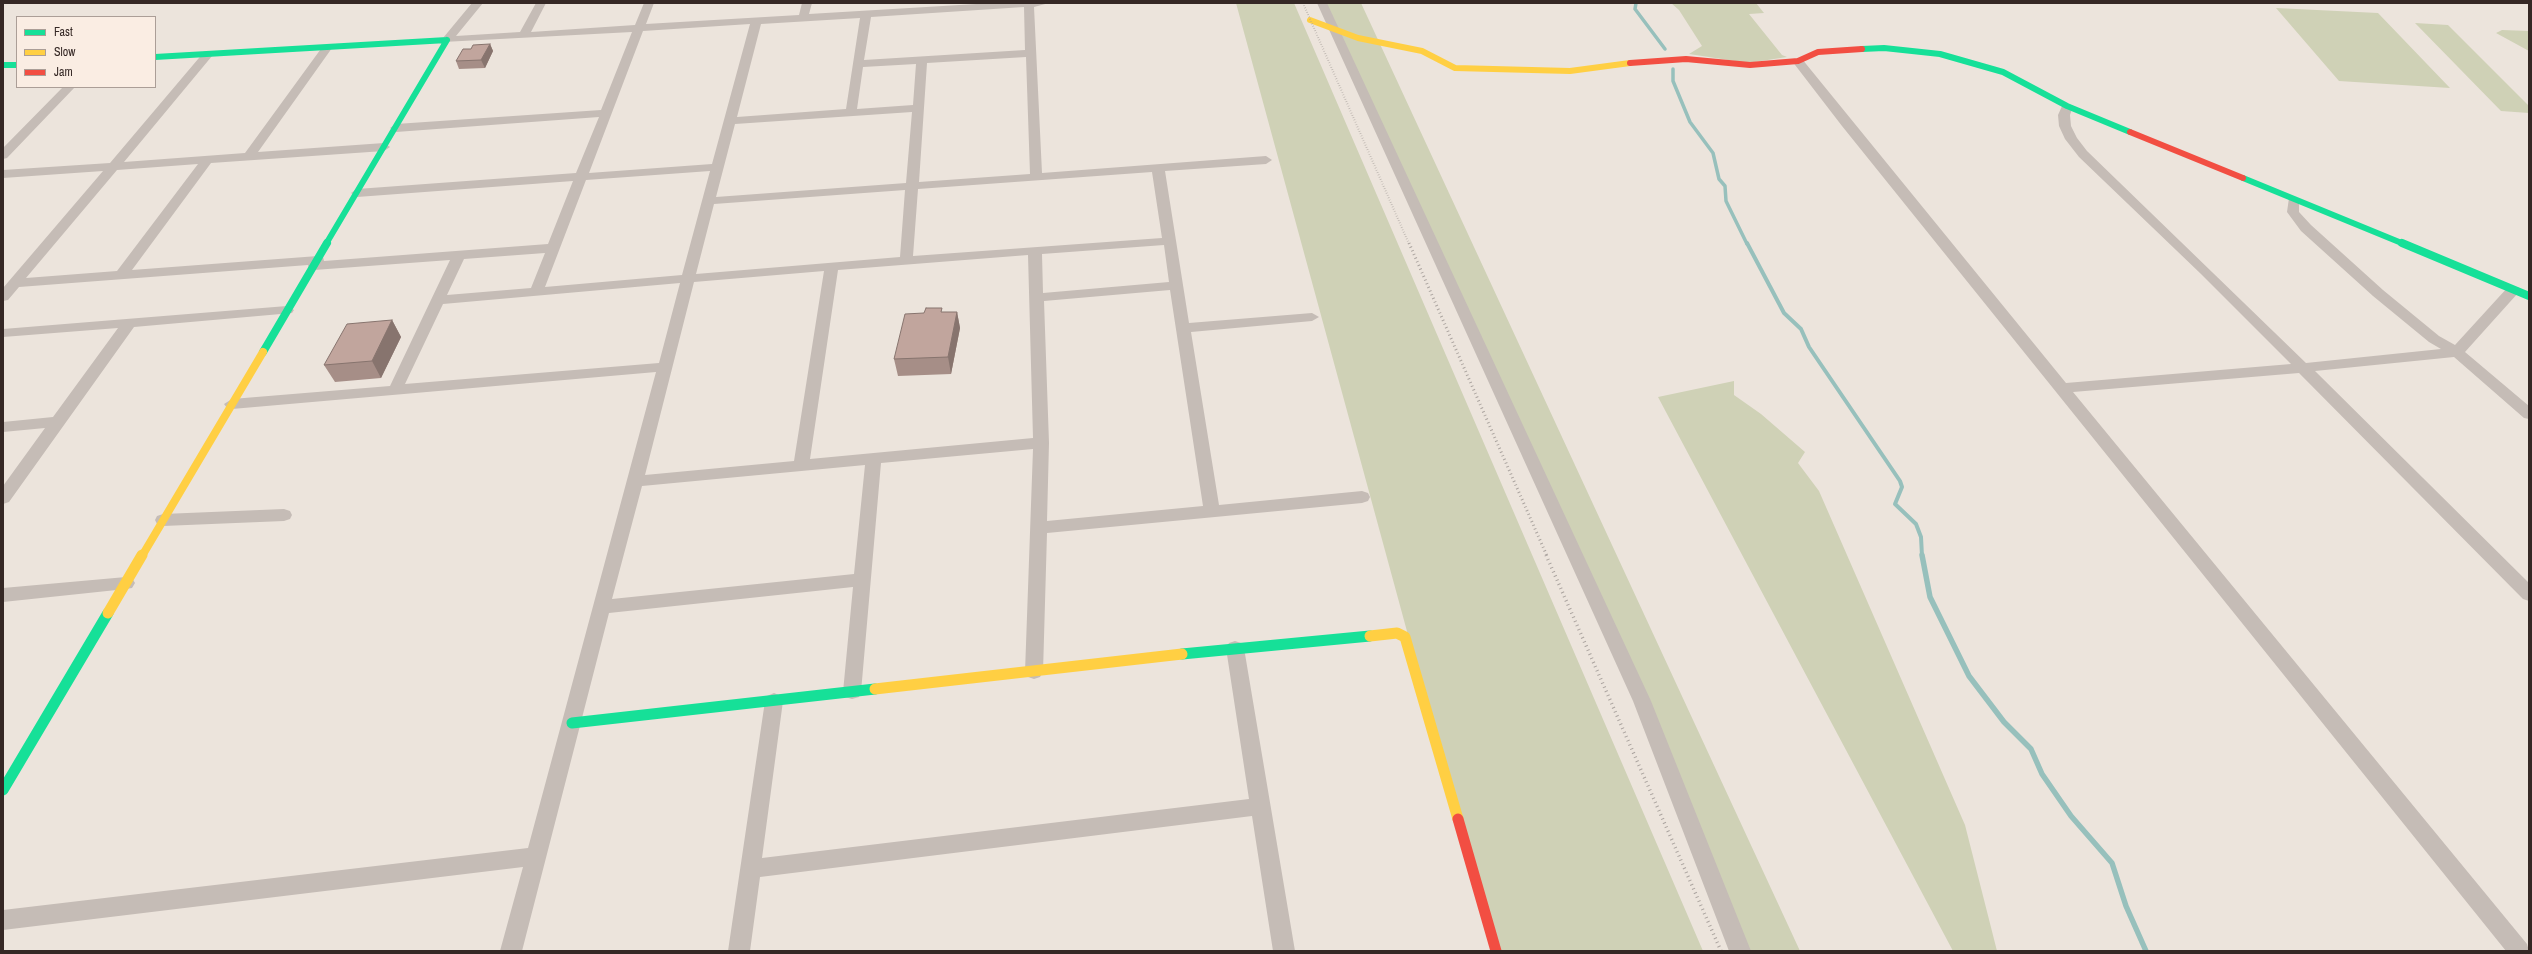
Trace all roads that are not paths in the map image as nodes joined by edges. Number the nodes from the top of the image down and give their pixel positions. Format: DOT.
graph roads {
  1 [pos="478,3"];
  2 [pos="541,3"];
  3 [pos="649,3"];
  4 [pos="807,3"];
  5 [pos="1044,3"];
  6 [pos="1322,3"];
  7 [pos="1029,4"];
  8 [pos="908,7"];
  9 [pos="866,14"];
  10 [pos="803,18"];
  11 [pos="1310,20"];
  12 [pos="756,21"];
  13 [pos="639,28"];
  14 [pos="1338,32"];
  15 [pos="524,35"];
  16 [pos="447,40"];
  17 [pos="327,48"];
  18 [pos="1031,53"];
  19 [pos="208,54"];
  20 [pos="156,57"];
  21 [pos="922,60"];
  22 [pos="1798,61"];
  23 [pos="858,64"];
  24 [pos="3,65"];
  25 [pos="16,65"];
  26 [pos="68,88"];
  27 [pos="2067,106"];
  28 [pos="918,108"];
  29 [pos="851,112"];
  30 [pos="606,113"];
  31 [pos="730,121"];
  32 [pos="396,128"];
  33 [pos="384,147"];
  34 [pos="3,155"];
  35 [pos="248,157"];
  36 [pos="208,160"];
  37 [pos="1266,160"];
  38 [pos="114,166"];
  39 [pos="718,167"];
  40 [pos="1158,168"];
  41 [pos="3,174"];
  42 [pos="580,177"];
  43 [pos="1036,177"];
  44 [pos="912,186"];
  45 [pos="357,193"];
  46 [pos="709,201"];
  47 [pos="2294,201"];
  48 [pos="1170,241"];
  49 [pos="554,248"];
  50 [pos="1035,252"];
  51 [pos="459,255"];
  52 [pos="906,262"];
  53 [pos="316,263"];
  54 [pos="832,266"];
  55 [pos="121,275"];
  56 [pos="689,278"];
  57 [pos="15,283"];
  58 [pos="1176,285"];
  59 [pos="2513,290"];
  60 [pos="536,292"];
  61 [pos="2529,296"];
  62 [pos="3,297"];
  63 [pos="1036,298"];
  64 [pos="437,300"];
  65 [pos="287,310"];
  66 [pos="1312,317"];
  67 [pos="129,323"];
  68 [pos="1183,328"];
  69 [pos="3,333"];
  70 [pos="2457,352"];
  71 [pos="665,367"];
  72 [pos="2301,368"];
  73 [pos="2060,388"];
  74 [pos="395,390"];
  75 [pos="232,404"];
  76 [pos="2529,414"];
  77 [pos="58,422"];
  78 [pos="3,427"];
  79 [pos="1041,443"];
  80 [pos="873,459"];
  81 [pos="801,466"];
  82 [pos="635,481"];
  83 [pos="1362,497"];
  84 [pos="3,498"];
  85 [pos="1212,512"];
  86 [pos="284,515"];
  87 [pos="163,520"];
  88 [pos="1038,528"];
  89 [pos="862,580"];
  90 [pos="126,583"];
  91 [pos="2529,594"];
  92 [pos="3,595"];
  93 [pos="602,607"];
  94 [pos="1235,648"];
  95 [pos="1034,672"];
  96 [pos="852,692"];
  97 [pos="774,701"];
  98 [pos="572,723"];
  99 [pos="3,790"];
  100 [pos="1261,806"];
  101 [pos="537,856"];
  102 [pos="751,869"];
  103 [pos="3,920"];
  104 [pos="511,951"];
  105 [pos="739,951"];
  106 [pos="1284,951"];
  107 [pos="1496,951"];
  108 [pos="1740,951"];
  109 [pos="2519,951"];
  1 -- 16 [label="street"];
  2 -- 15 [label="street"];
  3 -- 13 [label="street"];
  4 -- 10 [label="street"];
  5 -- 7 [label="street"];
  6 -- 14 [label="street"];
  7 -- 8 [label="street"];
  7 -- 18 [label="street"];
  8 -- 9 [label="street"];
  9 -- 10 [label="street"];
  9 -- 23 [label="street"];
  10 -- 12 [label="street"];
  11 -- 14 [label="street"];
  12 -- 13 [label="street"];
  12 -- 31 [label="street"];
  13 -- 15 [label="street"];
  13 -- 30 [label="street"];
  14 -- 22 [label="street"];
  14 -- 108 [label="street"];
  15 -- 16 [label="street"];
  16 -- 17 [label="street"];
  16 -- 32 [label="street"];
  17 -- 19 [label="street"];
  17 -- 35 [label="street"];
  18 -- 21 [label="street"];
  18 -- 43 [label="street"];
  19 -- 20 [label="street"];
  19 -- 38 [label="street"];
  21 -- 23 [label="street"];
  21 -- 28 [label="street"];
  22 -- 27 [label="street"];
  22 -- 73 [label="street"];
  23 -- 29 [label="street"];
  24 -- 25 [label="street"];
  26 -- 34 [label="street"];
  27 -- 47 [label="street"];
  27 -- 72 [label="street"];
  28 -- 29 [label="street"];
  28 -- 44 [label="street"];
  29 -- 31 [label="street"];
  30 -- 32 [label="street"];
  30 -- 42 [label="street"];
  31 -- 39 [label="street"];
  32 -- 33 [label="street"];
  33 -- 35 [label="street"];
  33 -- 45 [label="street"];
  35 -- 36 [label="street"];
  36 -- 38 [label="street"];
  36 -- 55 [label="street"];
  37 -- 40 [label="street"];
  38 -- 41 [label="street"];
  38 -- 57 [label="street"];
  39 -- 42 [label="street"];
  39 -- 46 [label="street"];
  40 -- 43 [label="street"];
  40 -- 48 [label="street"];
  42 -- 45 [label="street"];
  42 -- 49 [label="street"];
  43 -- 44 [label="street"];
  44 -- 46 [label="street"];
  44 -- 52 [label="street"];
  45 -- 53 [label="street"];
  46 -- 56 [label="street"];
  47 -- 59 [label="street"];
  47 -- 70 [label="street"];
  48 -- 50 [label="street"];
  48 -- 58 [label="street"];
  49 -- 51 [label="street"];
  49 -- 60 [label="street"];
  50 -- 52 [label="street"];
  50 -- 63 [label="street"];
  51 -- 53 [label="street"];
  51 -- 64 [label="street"];
  52 -- 54 [label="street"];
  53 -- 55 [label="street"];
  53 -- 65 [label="street"];
  54 -- 56 [label="street"];
  54 -- 81 [label="street"];
  55 -- 57 [label="street"];
  56 -- 60 [label="street"];
  56 -- 71 [label="street"];
  57 -- 62 [label="street"];
  58 -- 63 [label="street"];
  58 -- 68 [label="street"];
  59 -- 61 [label="street"];
  59 -- 70 [label="street"];
  60 -- 64 [label="street"];
  63 -- 79 [label="street"];
  64 -- 74 [label="street"];
  65 -- 67 [label="street"];
  65 -- 75 [label="street"];
  66 -- 68 [label="street"];
  67 -- 69 [label="street"];
  67 -- 77 [label="street"];
  68 -- 85 [label="street"];
  70 -- 72 [label="street"];
  70 -- 76 [label="street"];
  71 -- 74 [label="street"];
  71 -- 82 [label="street"];
  72 -- 73 [label="street"];
  72 -- 91 [label="street"];
  73 -- 109 [label="street"];
  74 -- 75 [label="street"];
  75 -- 87 [label="street"];
  77 -- 78 [label="street"];
  77 -- 84 [label="street"];
  79 -- 80 [label="street"];
  79 -- 88 [label="street"];
  80 -- 81 [label="street"];
  80 -- 89 [label="street"];
  81 -- 82 [label="street"];
  82 -- 93 [label="street"];
  83 -- 85 [label="street"];
  85 -- 88 [label="street"];
  86 -- 87 [label="street"];
  87 -- 90 [label="street"];
  88 -- 95 [label="street"];
  89 -- 93 [label="street"];
  89 -- 96 [label="street"];
  90 -- 92 [label="street"];
  90 -- 99 [label="street"];
  93 -- 98 [label="street"];
  94 -- 95 [label="street"];
  94 -- 100 [label="street"];
  94 -- 107 [label="street"];
  95 -- 96 [label="street"];
  96 -- 97 [label="street"];
  97 -- 98 [label="street"];
  97 -- 102 [label="street"];
  98 -- 101 [label="street"];
  100 -- 102 [label="street"];
  100 -- 106 [label="street"];
  101 -- 103 [label="street"];
  101 -- 104 [label="street"];
  102 -- 105 [label="street"];
}
